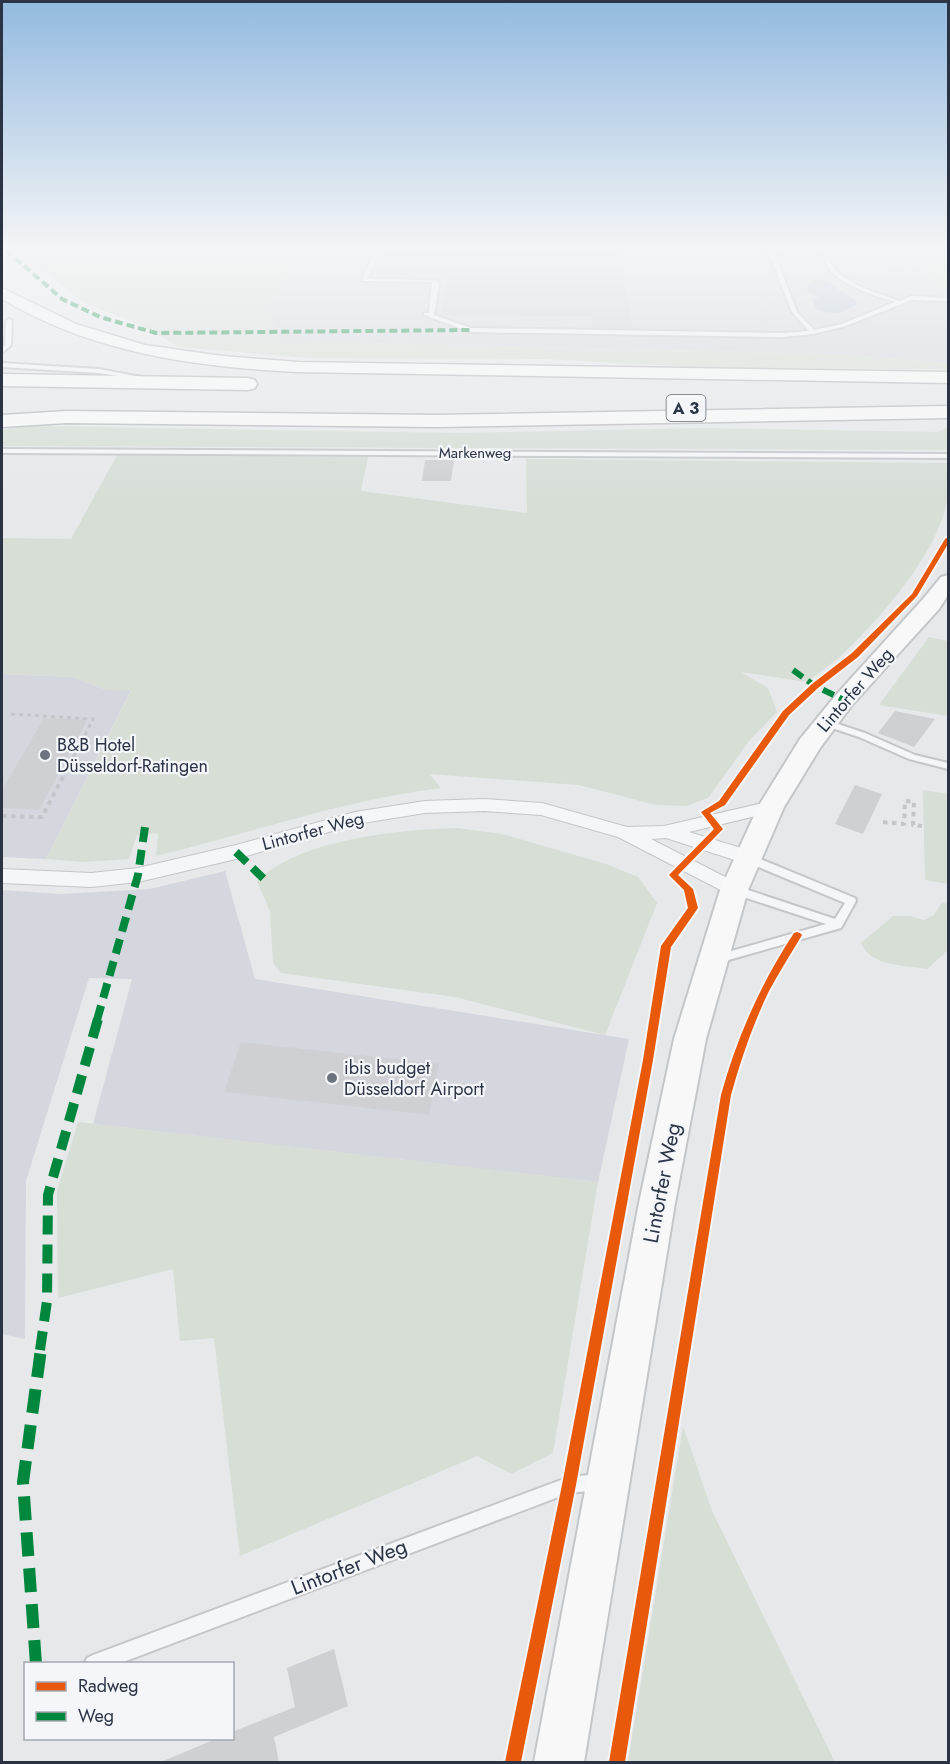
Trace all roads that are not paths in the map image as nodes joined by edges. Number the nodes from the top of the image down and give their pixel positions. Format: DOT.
graph roads {
  1 [pos="7,332"];
  2 [pos="45,332"];
  3 [pos="87,332"];
  4 [pos="615,332"];
  5 [pos="810,332"];
  6 [pos="2,351"];
  7 [pos="2,365"];
  8 [pos="298,367"];
  9 [pos="948,378"];
  10 [pos="2,380"];
  11 [pos="176,383"];
  12 [pos="948,391"];
  13 [pos="2,398"];
  14 [pos="948,412"];
  15 [pos="2,421"];
  16 [pos="2,451"];
  17 [pos="948,456"];
  18 [pos="948,581"];
  19 [pos="826,723"];
  20 [pos="948,766"];
  21 [pos="771,807"];
  22 [pos="666,832"];
  23 [pos="625,833"];
  24 [pos="747,857"];
  25 [pos="2,876"];
  26 [pos="734,890"];
  27 [pos="837,925"];
  28 [pos="712,961"];
  29 [pos="608,1481"];
  30 [pos="98,1662"];
  31 [pos="559,1762"];
  1 -- 6 [label="lane"];
  2 -- 8 [label="highway"];
  3 -- 8 [label="highway"];
  4 -- 5 [label="lane"];
  7 -- 11 [label="lane"];
  8 -- 9 [label="highway"];
  10 -- 11 [label="highway, A 3"];
  11 -- 12 [label="highway, A 3"];
  13 -- 14 [label="highway, A 3"];
  14 -- 15 [label="highway"];
  16 -- 17 [label="lane, Markenweg"];
  18 -- 19 [label="main road, Lintorfer Weg"];
  19 -- 20 [label="lane"];
  19 -- 21 [label="main road, Lintorfer Weg"];
  21 -- 22 [label="street, Lintorfer Weg"];
  21 -- 24 [label="main road, Lintorfer Weg"];
  22 -- 23 [label="street, Lintorfer Weg"];
  22 -- 24 [label="street, Lintorfer Weg"];
  23 -- 25 [label="street, Lintorfer Weg"];
  23 -- 26 [label="street, Lintorfer Weg"];
  24 -- 26 [label="main road, Lintorfer Weg"];
  24 -- 27 [label="lane"];
  26 -- 27 [label="lane"];
  26 -- 28 [label="main road, Lintorfer Weg"];
  27 -- 28 [label="lane"];
  28 -- 29 [label="main road, Lintorfer Weg"];
  29 -- 30 [label="lane, Lintorfer Weg"];
  29 -- 31 [label="main road, Lintorfer Weg"];
}
